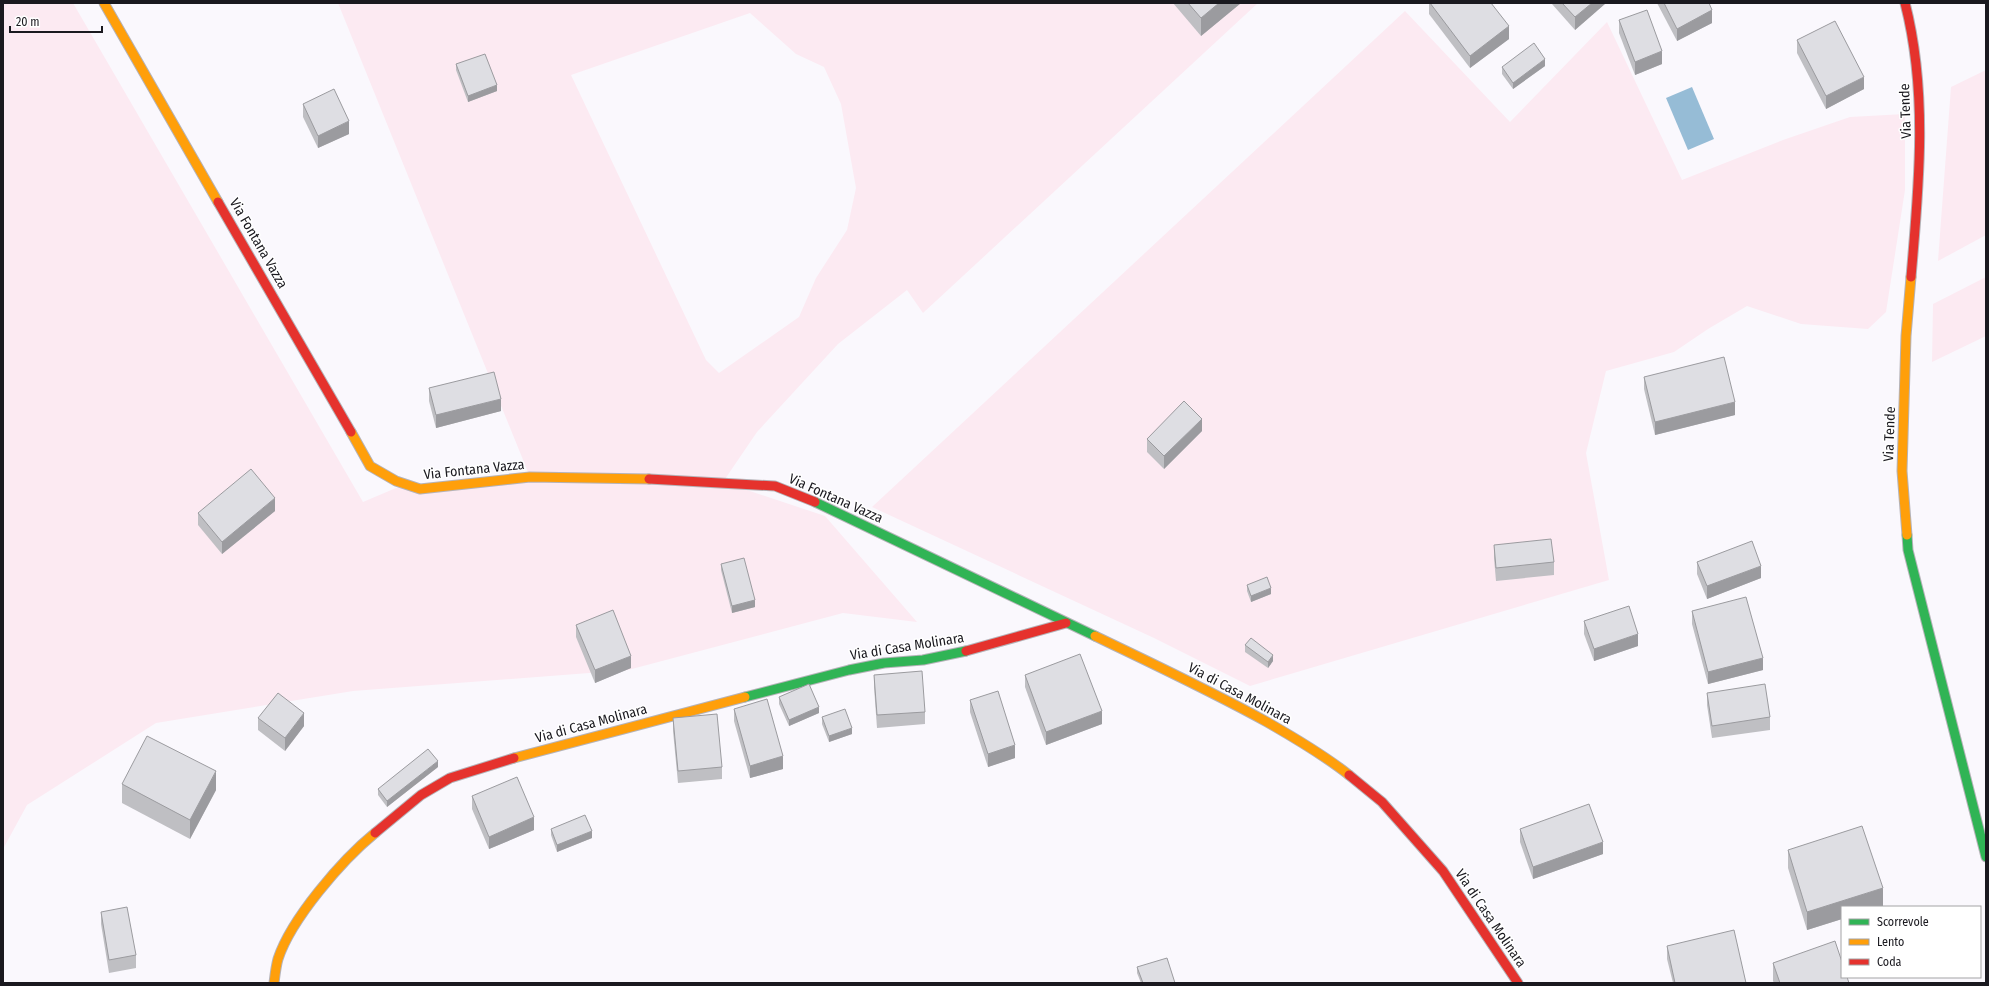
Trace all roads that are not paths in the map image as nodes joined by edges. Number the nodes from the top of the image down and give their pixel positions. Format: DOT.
graph roads {
  1 [pos="104,3"];
  2 [pos="1905,3"];
  3 [pos="1066,623"];
  4 [pos="1986,857"];
  5 [pos="274,983"];
  6 [pos="1518,983"];
  1 -- 3 [label="street, Via Fontana Vazza"];
  2 -- 4 [label="street, Via Tende"];
  3 -- 5 [label="street, Via di Casa Molinara"];
  3 -- 6 [label="street, Via di Casa Molinara"];
}
